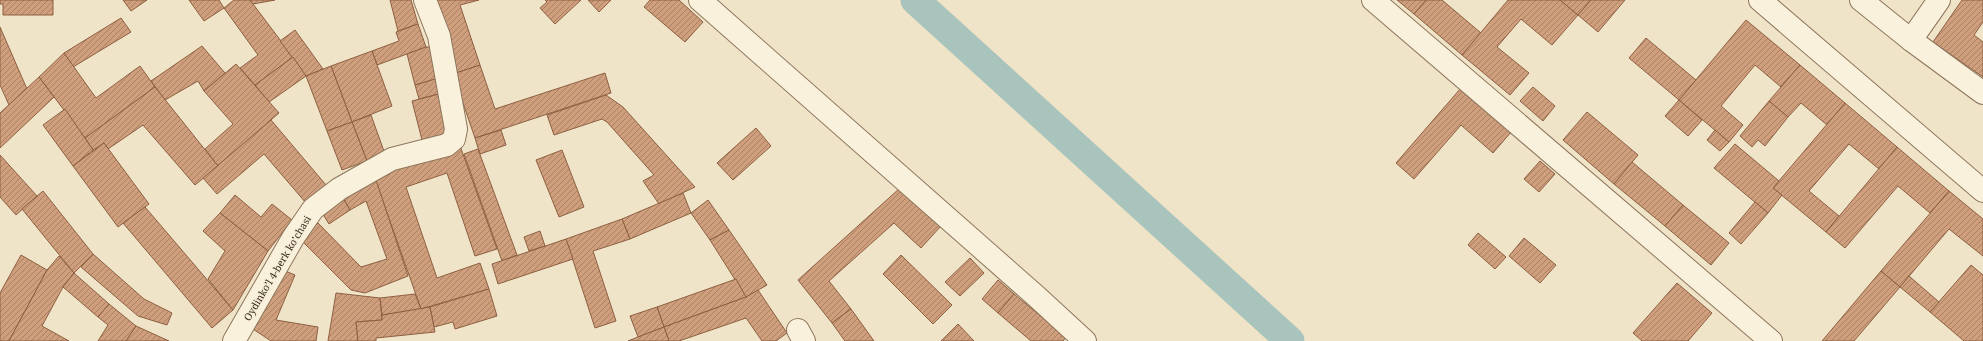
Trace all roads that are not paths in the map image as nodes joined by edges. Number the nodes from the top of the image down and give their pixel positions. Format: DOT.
graph roads {
  1 [pos="425,0"];
  2 [pos="700,0"];
  3 [pos="1373,0"];
  4 [pos="1760,0"];
  5 [pos="1861,0"];
  6 [pos="1939,0"];
  7 [pos="1911,40"];
  8 [pos="1983,93"];
  9 [pos="1983,191"];
  10 [pos="237,340"];
  11 [pos="1085,341"];
  12 [pos="1771,341"];
  1 -- 10 [label="street, Oydinkoʼl 4-berk koʼchasi"];
  2 -- 11 [label="street"];
  3 -- 12 [label="street"];
  4 -- 9 [label="street"];
  5 -- 7 [label="street"];
  6 -- 7 [label="street"];
  7 -- 8 [label="street"];
}
